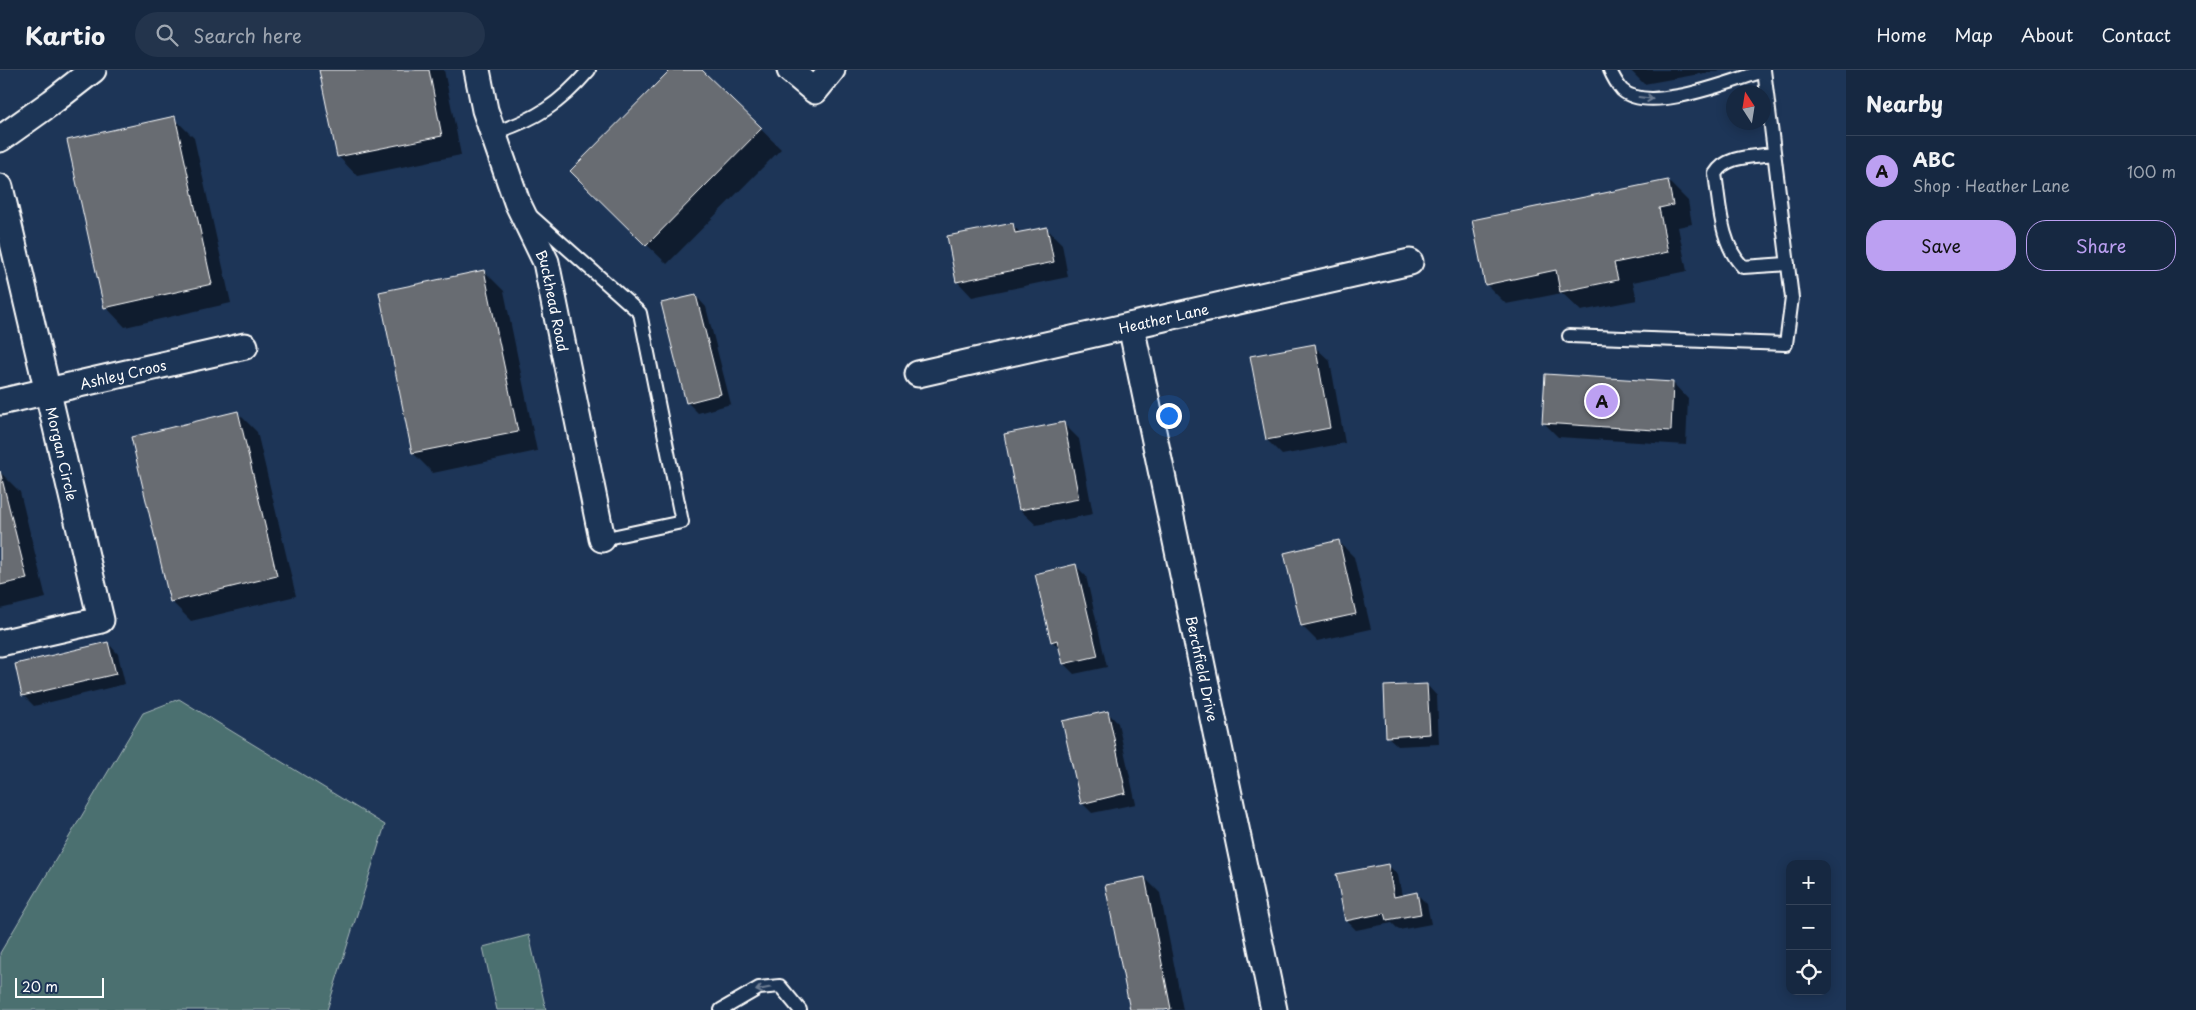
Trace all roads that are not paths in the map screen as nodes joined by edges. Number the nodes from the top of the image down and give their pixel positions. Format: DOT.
graph roads {
  1 [pos="93,70"];
  2 [pos="477,70"];
  3 [pos="589,70"];
  4 [pos="790,70"];
  5 [pos="832,70"];
  6 [pos="1610,70"];
  7 [pos="1764,70"];
  8 [pos="493,133"];
  9 [pos="0,139"];
  10 [pos="1773,154"];
  11 [pos="0,187"];
  12 [pos="517,202"];
  13 [pos="1410,262"];
  14 [pos="1788,264"];
  15 [pos="1131,326"];
  16 [pos="1569,336"];
  17 [pos="245,346"];
  18 [pos="918,374"];
  19 [pos="47,390"];
  20 [pos="0,402"];
  21 [pos="602,539"];
  22 [pos="0,643"];
  23 [pos="721,1010"];
  24 [pos="800,1010"];
  25 [pos="1274,1010"];
  1 -- 9 [label="street"];
  2 -- 8 [label="street, Buckhead Road"];
  3 -- 8 [label="lane"];
  4 -- 5 [label="street"];
  6 -- 7 [label="lane, one-way"];
  7 -- 10 [label="lane"];
  8 -- 12 [label="street, Buckhead Road"];
  10 -- 14 [label="lane"];
  10 -- 14 [label="lane"];
  11 -- 19 [label="street, Morgan Circle"];
  12 -- 21 [label="street, Buckhead Road"];
  12 -- 21 [label="lane"];
  13 -- 15 [label="street, Heather Lane"];
  14 -- 16 [label="lane"];
  15 -- 18 [label="street, Heather Lane"];
  15 -- 25 [label="street, Berchfield Drive"];
  17 -- 19 [label="street, Ashley Croos"];
  19 -- 20 [label="street, Ashley Croos"];
  19 -- 22 [label="street, Morgan Circle"];
  24 -- 23 [label="lane, one-way"];
}
